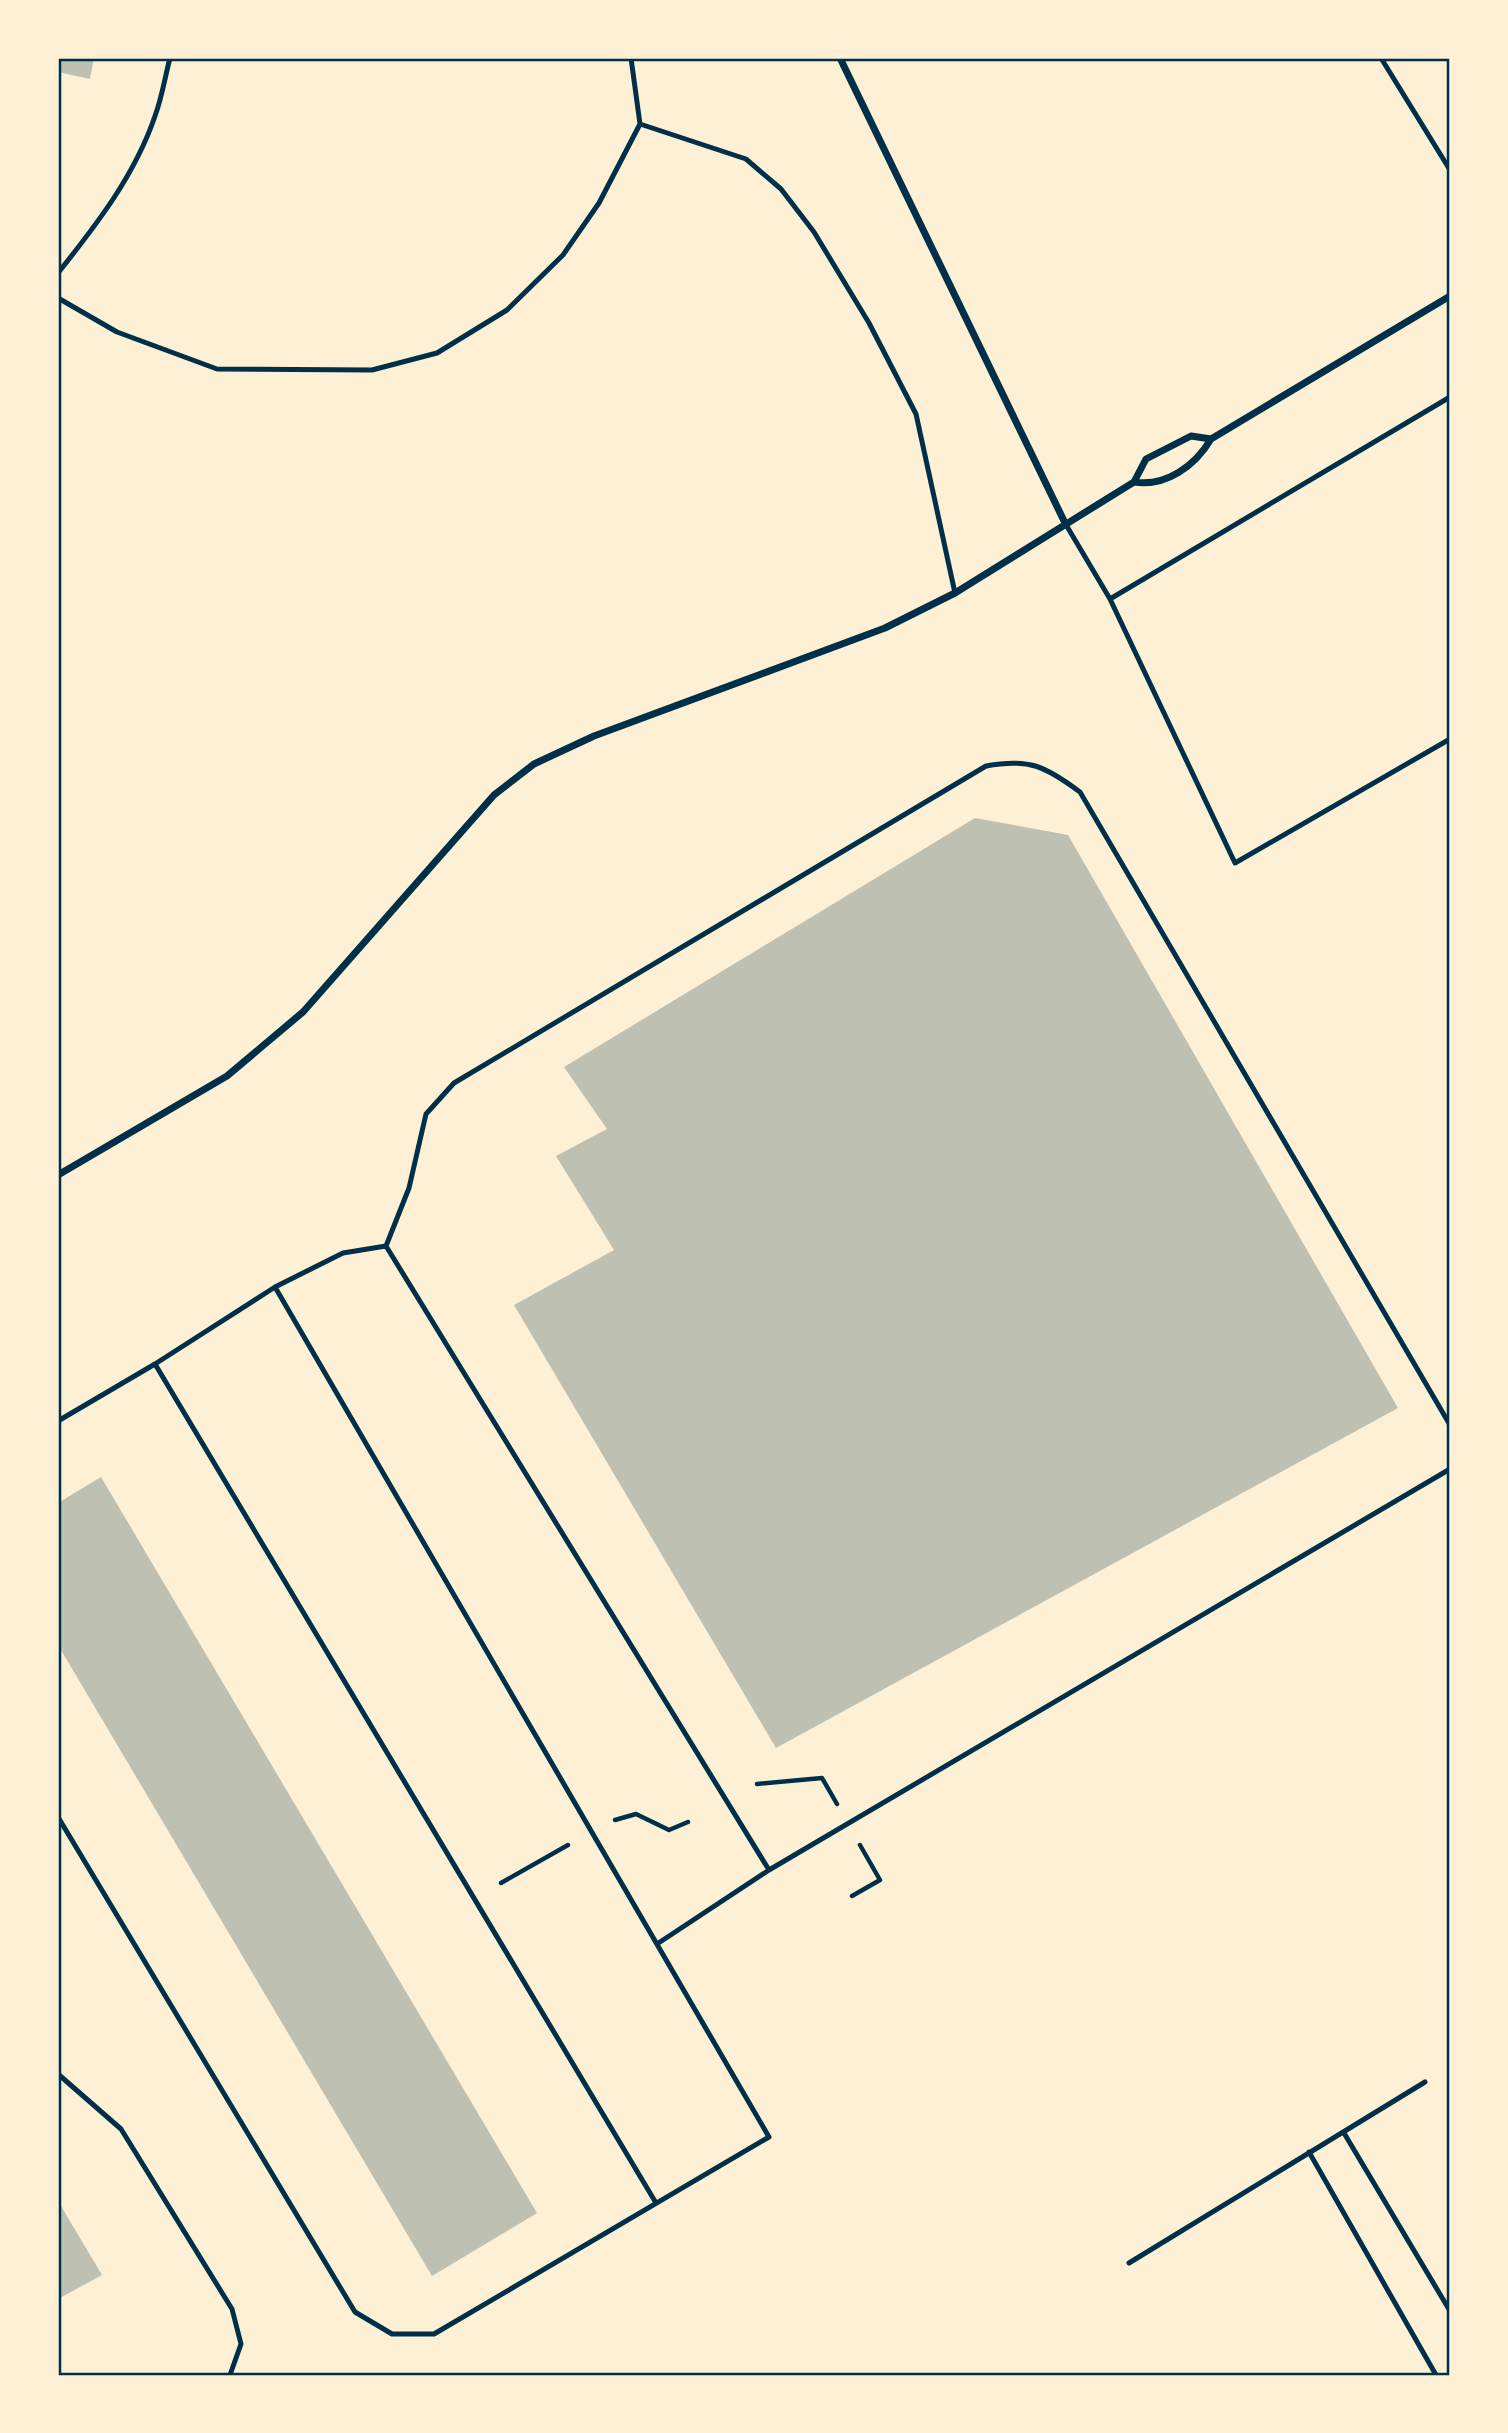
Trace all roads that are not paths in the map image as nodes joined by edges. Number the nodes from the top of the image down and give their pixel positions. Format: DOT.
graph roads {
  1 [pos="170,58"];
  2 [pos="631,58"];
  3 [pos="840,58"];
  4 [pos="1381,58"];
  5 [pos="640,124"];
  6 [pos="1450,170"];
  7 [pos="58,272"];
  8 [pos="1450,296"];
  9 [pos="58,298"];
  10 [pos="1450,397"];
  11 [pos="1211,439"];
  12 [pos="1134,482"];
  13 [pos="1065,523"];
  14 [pos="955,593"];
  15 [pos="1110,599"];
  16 [pos="1450,739"];
  17 [pos="58,1175"];
  18 [pos="386,1247"];
  19 [pos="275,1287"];
  20 [pos="155,1364"];
  21 [pos="58,1421"];
  22 [pos="1450,1425"];
  23 [pos="1450,1469"];
  24 [pos="58,1817"];
  25 [pos="769,1870"];
  26 [pos="657,1944"];
  27 [pos="58,2074"];
  28 [pos="1424,2082"];
  29 [pos="1344,2133"];
  30 [pos="1309,2152"];
  31 [pos="656,2203"];
  32 [pos="1129,2263"];
  33 [pos="1450,2311"];
  34 [pos="230,2375"];
  35 [pos="1436,2375"];
  1 -- 7 [label="lane"];
  2 -- 5 [label="lane"];
  3 -- 13 [label="street"];
  4 -- 6 [label="lane"];
  5 -- 9 [label="lane"];
  5 -- 14 [label="lane"];
  8 -- 11 [label="street"];
  10 -- 15 [label="lane"];
  11 -- 12 [label="street"];
  11 -- 12 [label="street"];
  12 -- 13 [label="street"];
  13 -- 14 [label="street"];
  13 -- 15 [label="lane"];
  14 -- 17 [label="street"];
  15 -- 16 [label="lane"];
  18 -- 19 [label="lane"];
  18 -- 22 [label="lane"];
  18 -- 25 [label="lane"];
  19 -- 20 [label="lane"];
  19 -- 26 [label="lane"];
  20 -- 21 [label="lane"];
  20 -- 31 [label="lane"];
  23 -- 25 [label="lane"];
  24 -- 31 [label="lane"];
  25 -- 26 [label="lane"];
  26 -- 31 [label="lane"];
  27 -- 34 [label="lane"];
  28 -- 29 [label="lane"];
  29 -- 30 [label="lane"];
  29 -- 33 [label="lane"];
  30 -- 32 [label="lane"];
  30 -- 35 [label="lane"];
}
